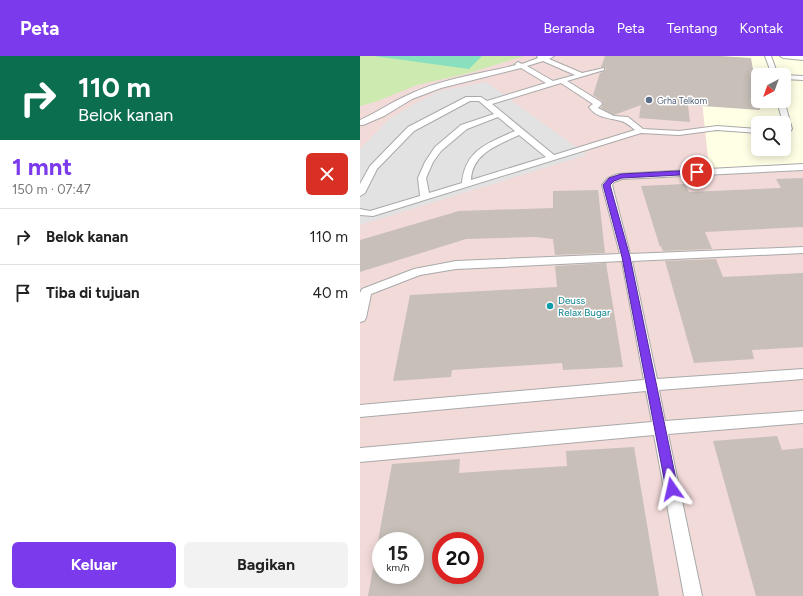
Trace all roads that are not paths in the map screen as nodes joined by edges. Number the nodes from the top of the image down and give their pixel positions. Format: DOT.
graph roads {
  1 [pos="551,56"];
  2 [pos="768,56"];
  3 [pos="783,56"];
  4 [pos="539,57"];
  5 [pos="803,58"];
  6 [pos="520,65"];
  7 [pos="772,68"];
  8 [pos="602,69"];
  9 [pos="581,75"];
  10 [pos="791,77"];
  11 [pos="803,78"];
  12 [pos="562,81"];
  13 [pos="552,84"];
  14 [pos="486,103"];
  15 [pos="500,114"];
  16 [pos="360,123"];
  17 [pos="751,130"];
  18 [pos="641,131"];
  19 [pos="521,132"];
  20 [pos="552,158"];
  21 [pos="803,167"];
  22 [pos="466,185"];
  23 [pos="360,193"];
  24 [pos="425,197"];
  25 [pos="360,212"];
  26 [pos="803,250"];
  27 [pos="626,257"];
  28 [pos="363,293"];
  29 [pos="360,318"];
  30 [pos="803,374"];
  31 [pos="652,385"];
  32 [pos="360,411"];
  33 [pos="803,417"];
  34 [pos="660,428"];
  35 [pos="360,455"];
  36 [pos="693,596"];
  1 -- 4 [label="lane"];
  2 -- 7 [label="lane"];
  3 -- 5 [label="lane"];
  4 -- 6 [label="lane"];
  4 -- 9 [label="lane"];
  6 -- 13 [label="lane"];
  6 -- 16 [label="lane"];
  8 -- 9 [label="lane"];
  9 -- 12 [label="lane"];
  10 -- 11 [label="lane"];
  12 -- 13 [label="lane"];
  12 -- 18 [label="lane"];
  13 -- 14 [label="lane"];
  14 -- 15 [label="lane"];
  14 -- 23 [label="lane"];
  15 -- 19 [label="lane"];
  15 -- 24 [label="lane"];
  17 -- 18 [label="lane"];
  18 -- 20 [label="lane"];
  19 -- 20 [label="lane"];
  19 -- 22 [label="lane"];
  20 -- 22 [label="lane"];
  21 -- 27 [label="lane"];
  22 -- 24 [label="lane"];
  24 -- 25 [label="lane"];
  26 -- 27 [label="lane"];
  27 -- 28 [label="lane"];
  27 -- 31 [label="lane"];
  28 -- 29 [label="lane"];
  30 -- 31 [label="lane"];
  31 -- 32 [label="lane"];
  31 -- 34 [label="lane"];
  33 -- 34 [label="lane"];
  34 -- 35 [label="lane"];
  34 -- 36 [label="lane"];
}
